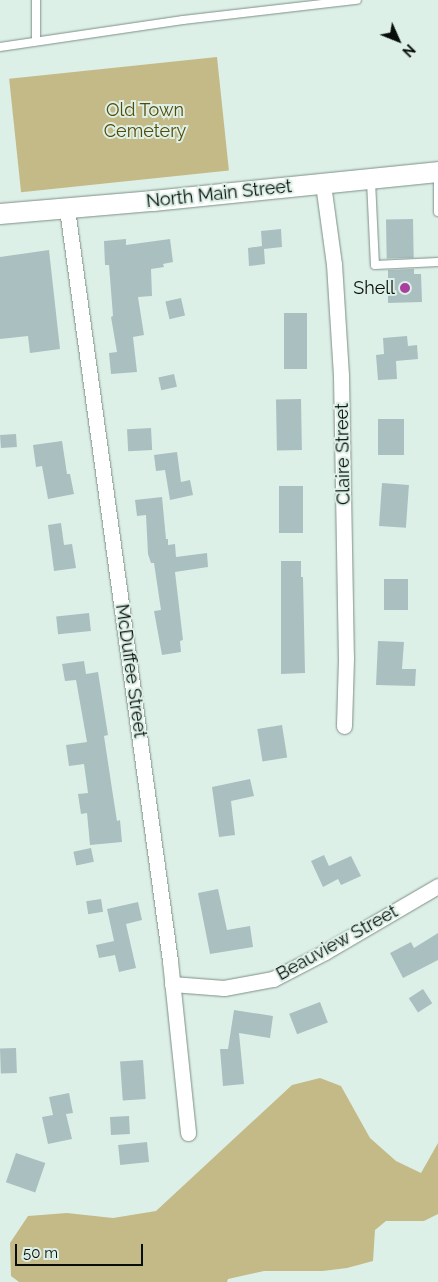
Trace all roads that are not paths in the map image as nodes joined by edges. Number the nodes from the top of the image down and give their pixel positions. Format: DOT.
graph roads {
  1 [pos="36,0"];
  2 [pos="357,0"];
  3 [pos="36,40"];
  4 [pos="0,47"];
  5 [pos="438,172"];
  6 [pos="370,179"];
  7 [pos="324,184"];
  8 [pos="67,209"];
  9 [pos="438,212"];
  10 [pos="0,214"];
  11 [pos="438,262"];
  12 [pos="344,726"];
  13 [pos="438,886"];
  14 [pos="172,984"];
  15 [pos="188,1133"];
  1 -- 3 [label="lane"];
  2 -- 3 [label="lane"];
  3 -- 4 [label="lane"];
  5 -- 6 [label="main road, North Main Street"];
  5 -- 9 [label="lane"];
  6 -- 7 [label="main road, North Main Street"];
  6 -- 11 [label="lane"];
  7 -- 8 [label="main road, North Main Street"];
  7 -- 12 [label="street, Claire Street"];
  8 -- 10 [label="main road, North Main Street"];
  8 -- 14 [label="street, McDuffee Street"];
  13 -- 14 [label="street, Beauview Street"];
  14 -- 15 [label="street, McDuffee Street"];
}
